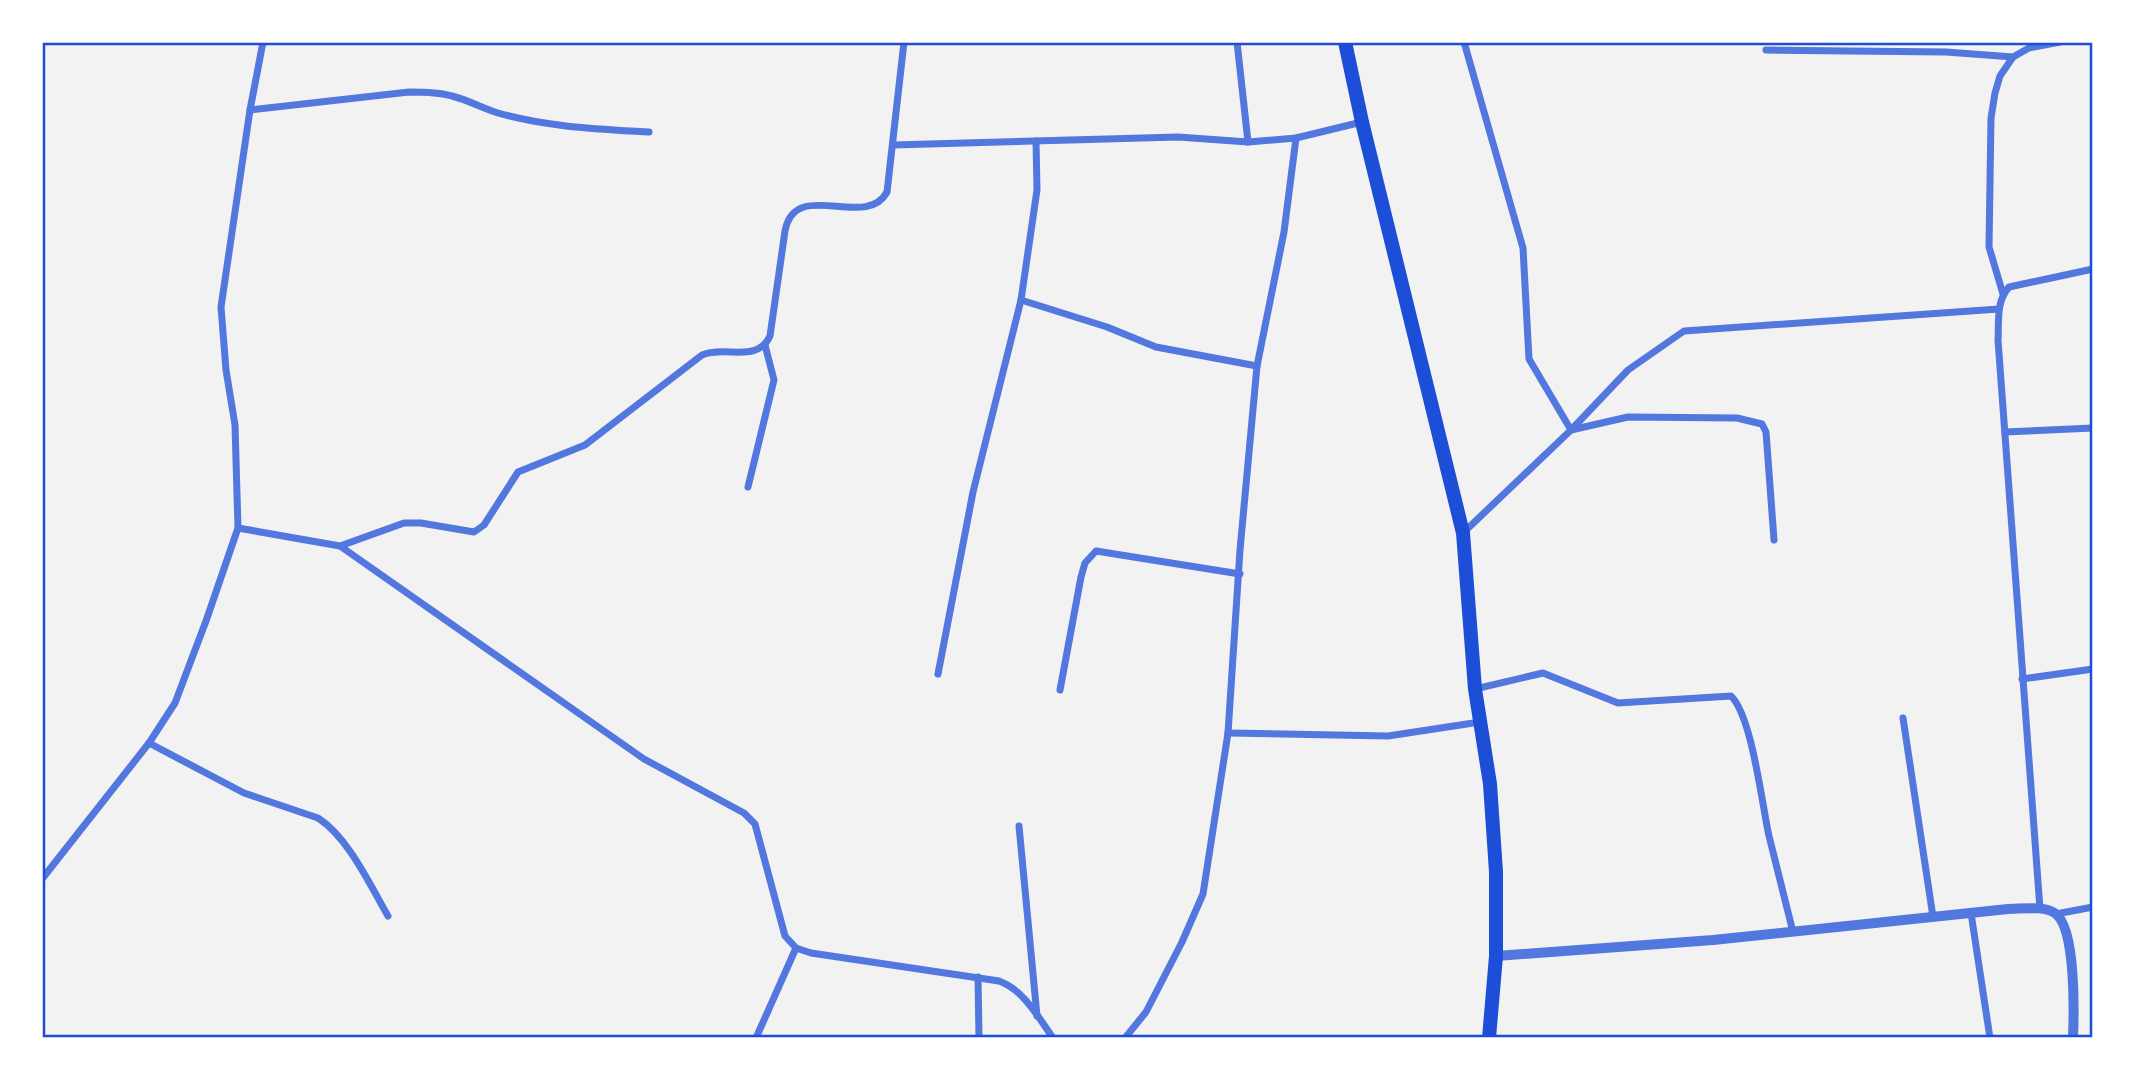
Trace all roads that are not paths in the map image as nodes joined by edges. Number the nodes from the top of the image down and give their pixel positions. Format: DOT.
graph roads {
  1 [pos="263,42"];
  2 [pos="904,42"];
  3 [pos="1237,42"];
  4 [pos="1345,42"];
  5 [pos="1464,42"];
  6 [pos="2060,42"];
  7 [pos="1766,50"];
  8 [pos="2013,57"];
  9 [pos="250,110"];
  10 [pos="1362,122"];
  11 [pos="649,132"];
  12 [pos="1296,138"];
  13 [pos="1036,141"];
  14 [pos="1248,142"];
  15 [pos="893,145"];
  16 [pos="2093,270"];
  17 [pos="2003,294"];
  18 [pos="1021,300"];
  19 [pos="1999,309"];
  20 [pos="765,345"];
  21 [pos="1257,366"];
  22 [pos="2093,428"];
  23 [pos="1571,430"];
  24 [pos="2005,432"];
  25 [pos="748,486"];
  26 [pos="237,528"];
  27 [pos="1463,533"];
  28 [pos="1774,540"];
  29 [pos="340,546"];
  30 [pos="1240,574"];
  31 [pos="2093,669"];
  32 [pos="938,674"];
  33 [pos="2022,679"];
  34 [pos="1060,690"];
  35 [pos="1475,690"];
  36 [pos="1903,718"];
  37 [pos="1480,722"];
  38 [pos="1228,733"];
  39 [pos="149,743"];
  40 [pos="1019,826"];
  41 [pos="42,879"];
  42 [pos="2093,907"];
  43 [pos="2040,909"];
  44 [pos="1971,913"];
  45 [pos="2056,914"];
  46 [pos="388,916"];
  47 [pos="1933,917"];
  48 [pos="1793,932"];
  49 [pos="796,948"];
  50 [pos="1496,956"];
  51 [pos="978,977"];
  52 [pos="1037,1017"];
  53 [pos="756,1038"];
  54 [pos="979,1038"];
  55 [pos="1053,1038"];
  56 [pos="1125,1038"];
  57 [pos="1489,1038"];
  58 [pos="1990,1038"];
  59 [pos="2073,1038"];
  1 -- 9 [label="street"];
  2 -- 15 [label="street"];
  3 -- 14 [label="street"];
  4 -- 10 [label="main road"];
  5 -- 23 [label="street"];
  6 -- 8 [label="street"];
  7 -- 8 [label="street"];
  8 -- 17 [label="street"];
  9 -- 11 [label="street"];
  9 -- 26 [label="street"];
  10 -- 12 [label="street"];
  10 -- 27 [label="main road"];
  12 -- 14 [label="street"];
  12 -- 21 [label="street"];
  13 -- 14 [label="street"];
  13 -- 15 [label="street"];
  13 -- 18 [label="street"];
  15 -- 20 [label="street"];
  16 -- 17 [label="street"];
  17 -- 19 [label="street"];
  18 -- 21 [label="street"];
  18 -- 32 [label="street"];
  19 -- 23 [label="street"];
  19 -- 24 [label="street"];
  20 -- 25 [label="street"];
  20 -- 29 [label="street"];
  21 -- 30 [label="street"];
  22 -- 24 [label="street"];
  23 -- 27 [label="street"];
  23 -- 28 [label="street"];
  24 -- 33 [label="street"];
  26 -- 29 [label="street"];
  26 -- 39 [label="street"];
  27 -- 35 [label="main road"];
  29 -- 49 [label="street"];
  30 -- 34 [label="street"];
  30 -- 38 [label="street"];
  31 -- 33 [label="street"];
  33 -- 43 [label="street"];
  35 -- 37 [label="main road"];
  35 -- 48 [label="street"];
  36 -- 47 [label="street"];
  37 -- 38 [label="street"];
  37 -- 50 [label="main road"];
  38 -- 56 [label="street"];
  39 -- 41 [label="street"];
  39 -- 46 [label="street"];
  40 -- 52 [label="street"];
  42 -- 45 [label="street"];
  43 -- 44 [label="street"];
  43 -- 45 [label="street"];
  44 -- 47 [label="street"];
  44 -- 58 [label="street"];
  45 -- 59 [label="street"];
  47 -- 48 [label="street"];
  48 -- 50 [label="street"];
  49 -- 51 [label="street"];
  49 -- 53 [label="street"];
  50 -- 57 [label="main road"];
  51 -- 52 [label="street"];
  51 -- 54 [label="street"];
  52 -- 55 [label="street"];
}
